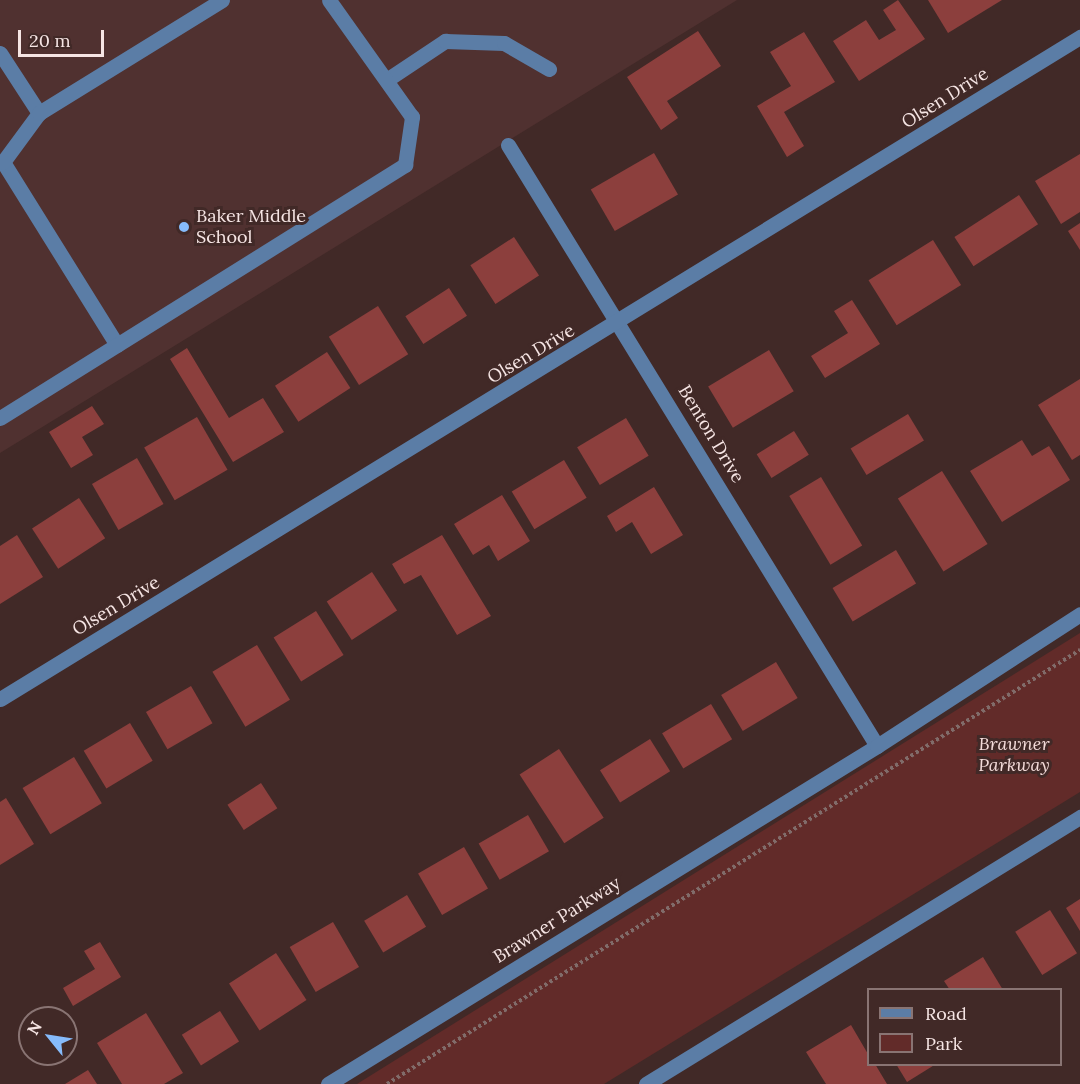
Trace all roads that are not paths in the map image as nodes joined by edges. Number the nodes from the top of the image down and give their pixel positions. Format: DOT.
graph roads {
  1 [pos="222,0"];
  2 [pos="329,0"];
  3 [pos="1080,37"];
  4 [pos="0,53"];
  5 [pos="549,69"];
  6 [pos="388,79"];
  7 [pos="39,113"];
  8 [pos="508,145"];
  9 [pos="621,322"];
  10 [pos="117,345"];
  11 [pos="0,418"];
  12 [pos="1080,614"];
  13 [pos="0,699"];
  14 [pos="877,746"];
  15 [pos="1080,817"];
  16 [pos="328,1084"];
  17 [pos="646,1084"];
  1 -- 7 [label="street"];
  2 -- 6 [label="street"];
  3 -- 9 [label="street, Olsen Drive"];
  4 -- 7 [label="street"];
  5 -- 6 [label="street"];
  6 -- 10 [label="street"];
  7 -- 10 [label="street"];
  8 -- 9 [label="street, Benton Drive"];
  9 -- 13 [label="street, Olsen Drive"];
  9 -- 14 [label="street, Benton Drive"];
  10 -- 11 [label="street"];
  12 -- 14 [label="street, Brawner Parkway"];
  14 -- 16 [label="street, Brawner Parkway"];
  15 -- 17 [label="street"];
}
